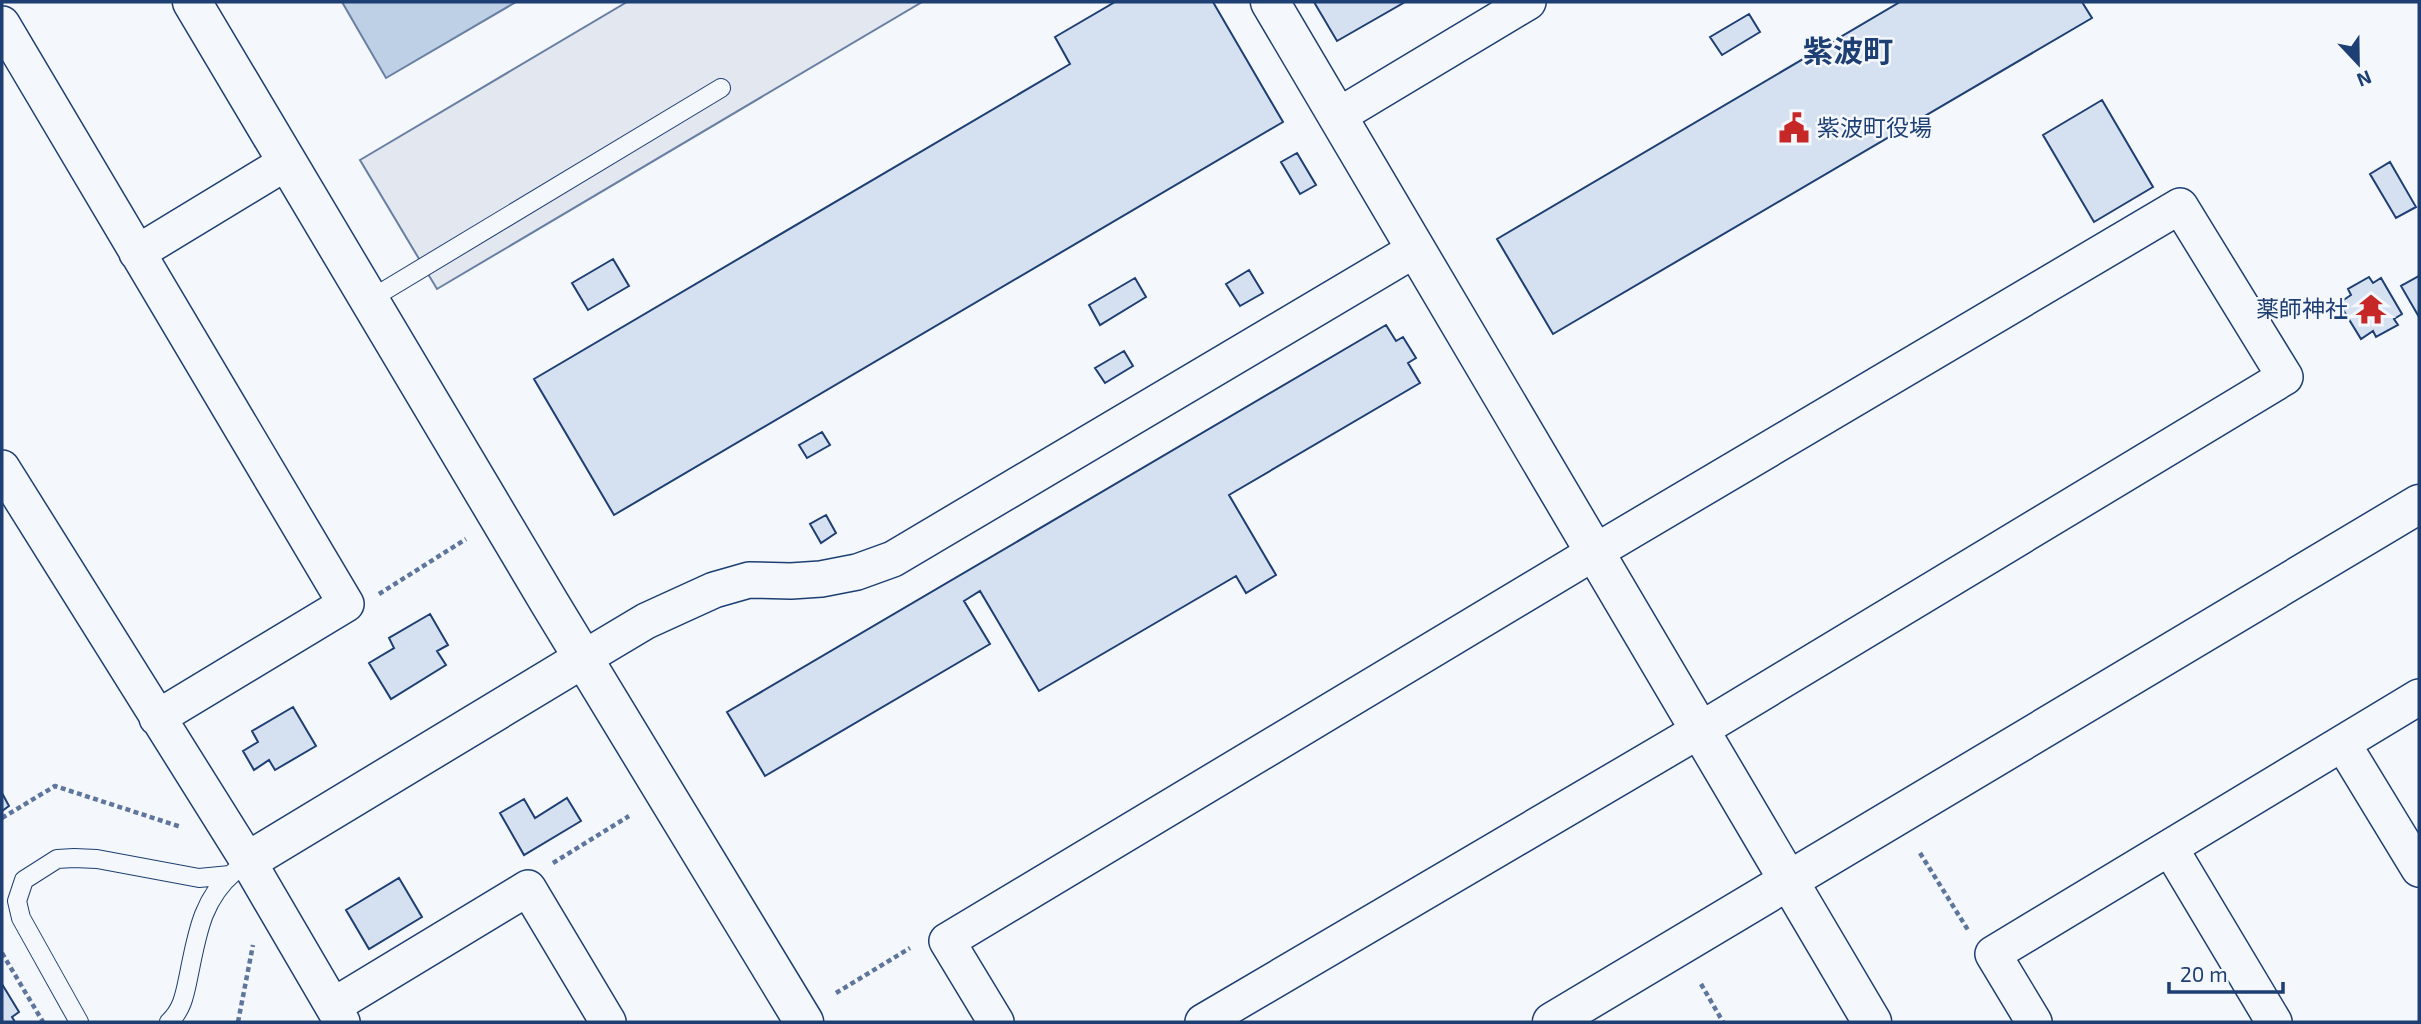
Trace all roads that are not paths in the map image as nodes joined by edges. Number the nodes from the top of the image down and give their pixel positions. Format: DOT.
graph roads {
  1 [pos="192,2"];
  2 [pos="1270,2"];
  3 [pos="1528,2"];
  4 [pos="2,24"];
  5 [pos="721,88"];
  6 [pos="1338,116"];
  7 [pos="287,162"];
  8 [pos="1416,249"];
  9 [pos="137,253"];
  10 [pos="369,300"];
  11 [pos="2,468"];
  12 [pos="2419,504"];
  13 [pos="12,506"];
  14 [pos="1595,552"];
  15 [pos="584,658"];
  16 [pos="2419,697"];
  17 [pos="157,718"];
  18 [pos="1700,730"];
  19 [pos="2343,744"];
  20 [pos="2169,848"];
  21 [pos="239,868"];
  22 [pos="2419,869"];
  23 [pos="1790,881"];
  24 [pos="337,1014"];
  25 [pos="79,1022"];
  26 [pos="169,1022"];
  27 [pos="608,1022"];
  28 [pos="804,1022"];
  29 [pos="996,1022"];
  30 [pos="1203,1022"];
  31 [pos="1552,1022"];
  32 [pos="1872,1022"];
  33 [pos="2034,1022"];
  34 [pos="2274,1022"];
  1 -- 7 [label="street"];
  2 -- 6 [label="street"];
  3 -- 6 [label="street"];
  4 -- 9 [label="street"];
  5 -- 10 [label="lane"];
  6 -- 8 [label="street"];
  7 -- 9 [label="street"];
  7 -- 10 [label="street"];
  8 -- 14 [label="street"];
  8 -- 15 [label="street"];
  9 -- 17 [label="street"];
  10 -- 15 [label="street"];
  11 -- 13 [label="street"];
  12 -- 23 [label="street"];
  13 -- 17 [label="street"];
  14 -- 18 [label="street"];
  14 -- 18 [label="street"];
  14 -- 29 [label="street"];
  15 -- 21 [label="street"];
  15 -- 28 [label="street"];
  16 -- 19 [label="street"];
  17 -- 21 [label="street"];
  18 -- 23 [label="street"];
  18 -- 30 [label="street"];
  19 -- 20 [label="street"];
  19 -- 22 [label="street"];
  20 -- 33 [label="street"];
  20 -- 34 [label="street"];
  21 -- 24 [label="street"];
  21 -- 25 [label="lane"];
  21 -- 26 [label="lane"];
  23 -- 31 [label="street"];
  23 -- 32 [label="street"];
  24 -- 27 [label="street"];
}
